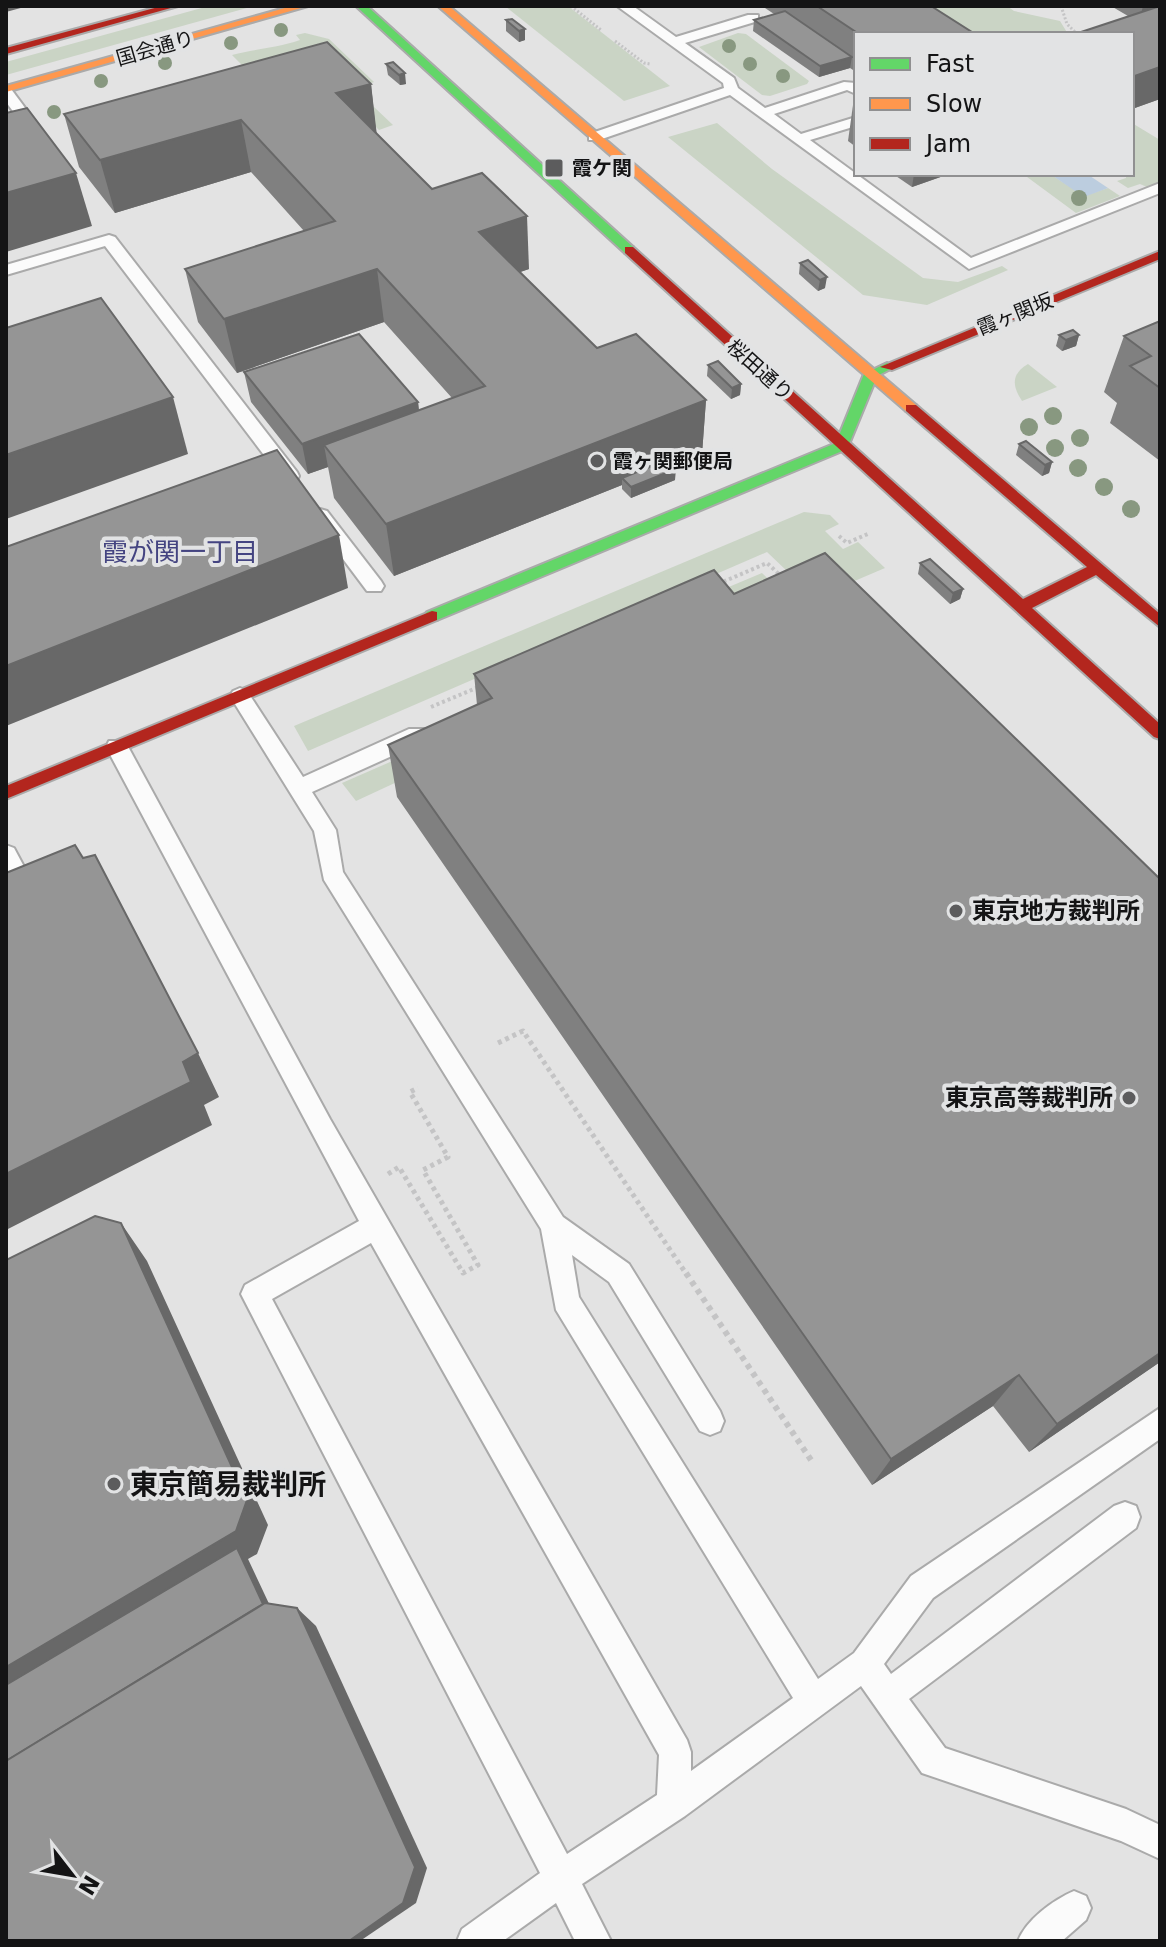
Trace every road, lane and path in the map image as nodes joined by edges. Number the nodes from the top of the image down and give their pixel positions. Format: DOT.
graph roads {
  1 [pos="173,6"];
  2 [pos="303,6"];
  3 [pos="361,6"];
  4 [pos="443,6"];
  5 [pos="624,6"];
  6 [pos="1061,6"];
  7 [pos="753,18"];
  8 [pos="1075,32"];
  9 [pos="674,42"];
  10 [pos="6,51"];
  11 [pos="854,89"];
  12 [pos="732,90"];
  13 [pos="6,91"];
  14 [pos="763,113"];
  15 [pos="854,122"];
  16 [pos="594,137"];
  17 [pos="799,139"];
  18 [pos="47,146"];
  19 [pos="528,159"];
  20 [pos="1160,188"];
  21 [pos="1160,255"];
  22 [pos="6,270"];
  23 [pos="871,374"];
  24 [pos="842,446"];
  25 [pos="870,533"];
  26 [pos="839,536"];
  27 [pos="1098,568"];
  28 [pos="787,582"];
  29 [pos="374,586"];
  30 [pos="709,588"];
  31 [pos="1020,607"];
  32 [pos="1160,622"];
  33 [pos="489,682"];
  34 [pos="240,696"];
  35 [pos="433,717"];
  36 [pos="1160,733"];
  37 [pos="117,747"];
  38 [pos="298,789"];
  39 [pos="6,793"];
  40 [pos="6,854"];
  41 [pos="38,916"];
  42 [pos="498,1043"];
  43 [pos="418,1088"];
  44 [pos="387,1175"];
  45 [pos="375,1226"];
  46 [pos="554,1226"];
  47 [pos="710,1421"];
  48 [pos="1160,1422"];
  49 [pos="811,1460"];
  50 [pos="1125,1517"];
  51 [pos="865,1664"];
  52 [pos="887,1696"];
  53 [pos="814,1702"];
  54 [pos="673,1804"];
  55 [pos="1160,1842"];
  56 [pos="561,1878"];
  57 [pos="1074,1908"];
  58 [pos="474,1941"];
  59 [pos="594,1941"];
  60 [pos="1035,1941"];
  1 -- 10 [label="main road, 国会通り"];
  2 -- 13 [label="main road, 国会通り"];
  3 -- 19 [label="main road, 桜田通り"];
  4 -- 16 [label="main road"];
  5 -- 9 [label="lane"];
  6 -- 8 [label="path"];
  7 -- 9 [label="lane"];
  9 -- 12 [label="lane"];
  11 -- 14 [label="lane"];
  12 -- 14 [label="lane"];
  12 -- 16 [label="lane"];
  13 -- 18 [label="lane"];
  14 -- 17 [label="lane"];
  15 -- 17 [label="lane"];
  16 -- 19 [label="main road"];
  16 -- 23 [label="main road"];
  17 -- 20 [label="lane"];
  19 -- 24 [label="main road, 桜田通り"];
  21 -- 23 [label="main road, 霞ヶ関坂"];
  22 -- 29 [label="lane"];
  23 -- 24 [label="main road"];
  23 -- 27 [label="main road"];
  24 -- 31 [label="main road, 桜田通り"];
  24 -- 34 [label="main road"];
  25 -- 26 [label="path"];
  27 -- 31 [label="main road"];
  27 -- 32 [label="main road"];
  28 -- 30 [label="path"];
  31 -- 36 [label="main road, 桜田通り"];
  33 -- 35 [label="path"];
  34 -- 37 [label="main road"];
  34 -- 38 [label="lane"];
  35 -- 38 [label="lane"];
  37 -- 39 [label="main road"];
  37 -- 45 [label="lane"];
  38 -- 46 [label="lane"];
  40 -- 41 [label="lane"];
  42 -- 49 [label="path"];
  43 -- 44 [label="path"];
  45 -- 54 [label="lane"];
  45 -- 56 [label="lane"];
  46 -- 47 [label="lane"];
  46 -- 53 [label="lane"];
  48 -- 51 [label="lane"];
  50 -- 52 [label="lane"];
  51 -- 52 [label="lane"];
  51 -- 53 [label="lane"];
  52 -- 55 [label="lane"];
  53 -- 54 [label="lane"];
  54 -- 56 [label="lane"];
  56 -- 58 [label="lane"];
  56 -- 59 [label="lane"];
  57 -- 60 [label="lane"];
}
